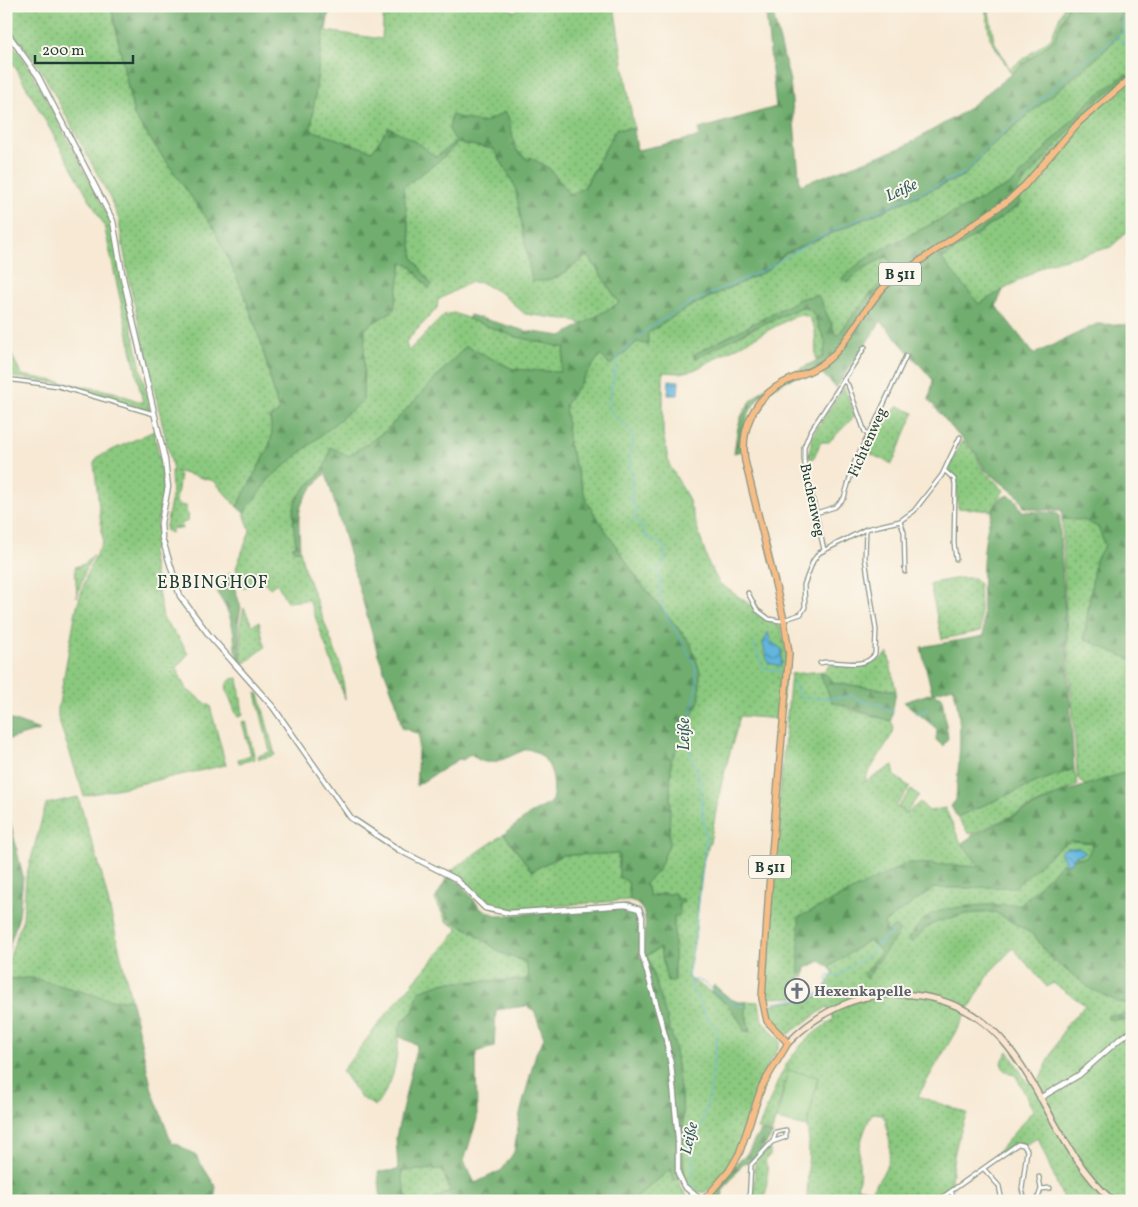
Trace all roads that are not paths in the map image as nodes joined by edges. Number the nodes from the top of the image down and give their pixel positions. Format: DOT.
graph roads {
  1 [pos="6,32"];
  2 [pos="1132,77"];
  3 [pos="865,347"];
  4 [pos="906,356"];
  5 [pos="6,379"];
  6 [pos="843,380"];
  7 [pos="154,414"];
  8 [pos="869,436"];
  9 [pos="960,437"];
  10 [pos="945,471"];
  11 [pos="816,513"];
  12 [pos="900,521"];
  13 [pos="866,529"];
  14 [pos="824,550"];
  15 [pos="956,559"];
  16 [pos="905,572"];
  17 [pos="748,593"];
  18 [pos="784,620"];
  19 [pos="820,663"];
  20 [pos="1132,1032"];
  21 [pos="788,1043"];
  22 [pos="1040,1098"];
  23 [pos="772,1142"];
  24 [pos="984,1169"];
  25 [pos="1039,1177"];
  26 [pos="1050,1188"];
  27 [pos="1041,1189"];
  28 [pos="951,1191"];
  29 [pos="1002,1200"];
  30 [pos="702,1201"];
  31 [pos="749,1201"];
  32 [pos="937,1201"];
  33 [pos="955,1201"];
  34 [pos="982,1201"];
  35 [pos="1025,1201"];
  36 [pos="1037,1201"];
  37 [pos="1113,1201"];
  1 -- 7 [label="street"];
  2 -- 18 [label="main road, B 511"];
  3 -- 6 [label="street, Buchenweg"];
  4 -- 8 [label="street, Fichtenweg"];
  5 -- 7 [label="street"];
  6 -- 8 [label="street"];
  6 -- 11 [label="street, Buchenweg"];
  7 -- 30 [label="street"];
  8 -- 11 [label="street, Fichtenweg"];
  9 -- 10 [label="street"];
  10 -- 12 [label="street"];
  10 -- 15 [label="street"];
  11 -- 14 [label="street, Buchenweg"];
  12 -- 13 [label="street"];
  12 -- 16 [label="street"];
  13 -- 14 [label="street"];
  13 -- 19 [label="street"];
  14 -- 18 [label="street, Buchenweg"];
  17 -- 18 [label="street"];
  18 -- 21 [label="main road, B 511"];
  20 -- 22 [label="street"];
  21 -- 22 [label="main road"];
  21 -- 30 [label="main road"];
  22 -- 37 [label="main road"];
  23 -- 23 [label="street"];
  23 -- 31 [label="street"];
  24 -- 28 [label="street"];
  24 -- 29 [label="street"];
  24 -- 35 [label="street"];
  25 -- 27 [label="street"];
  26 -- 27 [label="street"];
  27 -- 36 [label="street"];
  28 -- 32 [label="street"];
  28 -- 33 [label="street"];
  29 -- 34 [label="street"];
}
